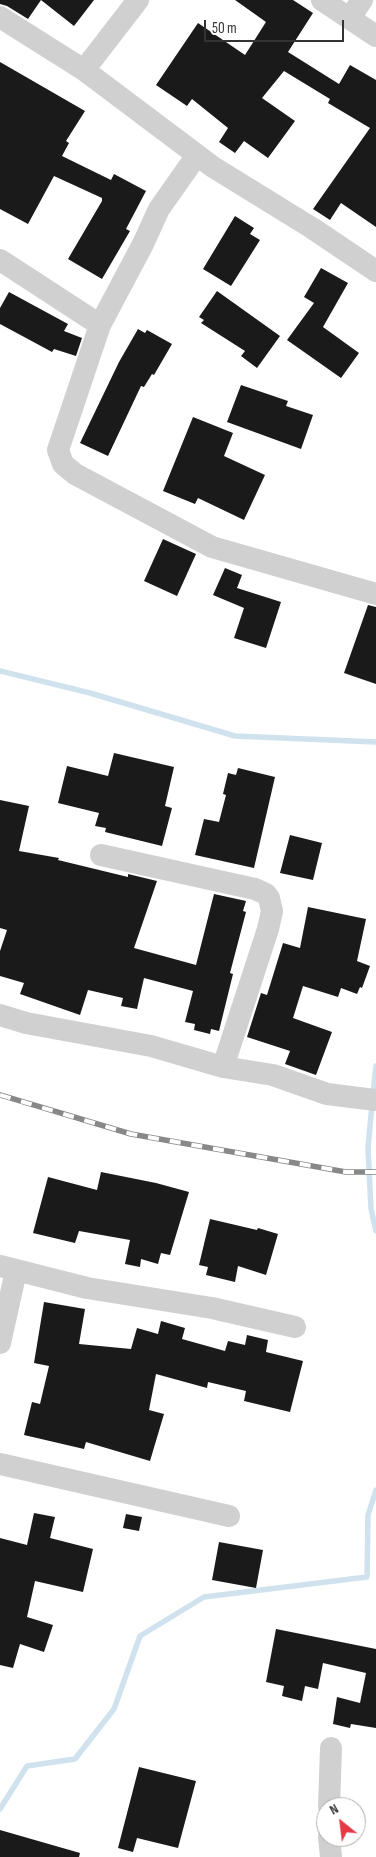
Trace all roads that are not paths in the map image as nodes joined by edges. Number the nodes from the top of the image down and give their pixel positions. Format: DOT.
graph roads {
  1 [pos="138,0"];
  2 [pos="322,0"];
  3 [pos="356,9"];
  4 [pos="0,17"];
  5 [pos="376,36"];
  6 [pos="84,70"];
  7 [pos="197,155"];
  8 [pos="0,260"];
  9 [pos="376,271"];
  10 [pos="100,325"];
  11 [pos="376,594"];
  12 [pos="101,855"];
  13 [pos="0,1015"];
  14 [pos="223,1066"];
  15 [pos="376,1100"];
  16 [pos="8,1268"];
  17 [pos="295,1327"];
  18 [pos="0,1343"];
  19 [pos="0,1464"];
  20 [pos="229,1516"];
  21 [pos="331,1748"];
  22 [pos="329,1797"];
  1 -- 6 [label="street"];
  2 -- 3 [label="street"];
  3 -- 5 [label="street"];
  4 -- 6 [label="street"];
  6 -- 7 [label="street"];
  7 -- 9 [label="street"];
  7 -- 10 [label="street"];
  8 -- 10 [label="street"];
  10 -- 11 [label="street"];
  12 -- 14 [label="street"];
  13 -- 14 [label="street"];
  14 -- 15 [label="street"];
  16 -- 17 [label="street"];
  16 -- 18 [label="street"];
  19 -- 20 [label="street"];
  21 -- 22 [label="street"];
}
